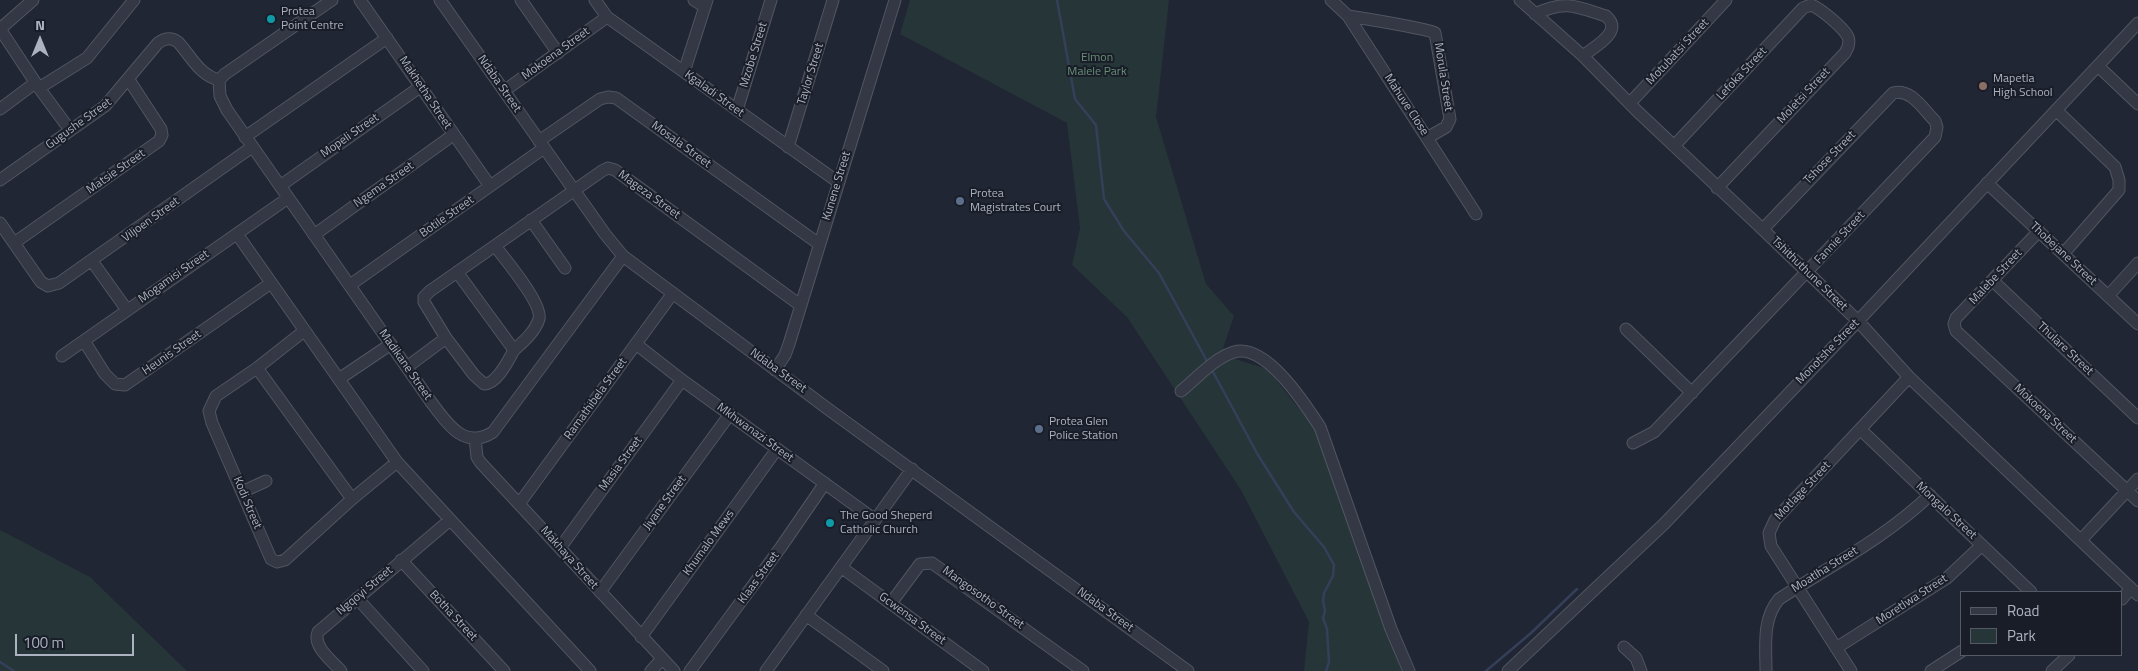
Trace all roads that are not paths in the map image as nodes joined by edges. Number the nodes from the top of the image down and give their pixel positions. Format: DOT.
graph roads {
  1 [pos="33,0"];
  2 [pos="134,0"];
  3 [pos="332,0"];
  4 [pos="360,0"];
  5 [pos="440,0"];
  6 [pos="521,0"];
  7 [pos="595,0"];
  8 [pos="694,0"];
  9 [pos="771,0"];
  10 [pos="833,0"];
  11 [pos="895,0"];
  12 [pos="1331,0"];
  13 [pos="1520,0"];
  14 [pos="1724,1"];
  15 [pos="706,4"];
  16 [pos="1811,5"];
  17 [pos="1535,14"];
  18 [pos="1348,16"];
  19 [pos="607,17"];
  20 [pos="2138,22"];
  21 [pos="0,29"];
  22 [pos="387,38"];
  23 [pos="558,52"];
  24 [pos="1582,56"];
  25 [pos="2098,66"];
  26 [pos="684,72"];
  27 [pos="129,80"];
  28 [pos="219,80"];
  29 [pos="37,85"];
  30 [pos="420,87"];
  31 [pos="504,91"];
  32 [pos="1900,91"];
  33 [pos="1630,103"];
  34 [pos="2138,104"];
  35 [pos="0,109"];
  36 [pos="737,110"];
  37 [pos="2056,110"];
  38 [pos="70,130"];
  39 [pos="454,135"];
  40 [pos="245,137"];
  41 [pos="1427,138"];
  42 [pos="541,145"];
  43 [pos="1674,146"];
  44 [pos="252,147"];
  45 [pos="788,147"];
  46 [pos="0,180"];
  47 [pos="838,182"];
  48 [pos="1988,184"];
  49 [pos="280,186"];
  50 [pos="490,186"];
  51 [pos="1717,188"];
  52 [pos="574,191"];
  53 [pos="288,198"];
  54 [pos="1476,214"];
  55 [pos="531,220"];
  56 [pos="0,223"];
  57 [pos="1763,229"];
  58 [pos="2039,231"];
  59 [pos="237,234"];
  60 [pos="314,235"];
  61 [pos="14,243"];
  62 [pos="819,244"];
  63 [pos="495,246"];
  64 [pos="2064,253"];
  65 [pos="623,256"];
  66 [pos="92,261"];
  67 [pos="2138,263"];
  68 [pos="564,268"];
  69 [pos="457,272"];
  70 [pos="1807,272"];
  71 [pos="1993,281"];
  72 [pos="271,283"];
  73 [pos="350,285"];
  74 [pos="673,293"];
  75 [pos="2108,296"];
  76 [pos="800,305"];
  77 [pos="127,310"];
  78 [pos="1858,321"];
  79 [pos="1954,324"];
  80 [pos="2138,324"];
  81 [pos="1626,329"];
  82 [pos="304,331"];
  83 [pos="446,338"];
  84 [pos="84,341"];
  85 [pos="391,344"];
  86 [pos="636,344"];
  87 [pos="514,350"];
  88 [pos="62,356"];
  89 [pos="406,367"];
  90 [pos="257,368"];
  91 [pos="775,370"];
  92 [pos="1909,377"];
  93 [pos="339,379"];
  94 [pos="682,380"];
  95 [pos="1180,391"];
  96 [pos="1692,392"];
  97 [pos="730,414"];
  98 [pos="2138,418"];
  99 [pos="1861,430"];
  100 [pos="476,438"];
  101 [pos="1633,443"];
  102 [pos="777,449"];
  103 [pos="397,462"];
  104 [pos="912,469"];
  105 [pos="2138,478"];
  106 [pos="266,481"];
  107 [pos="824,483"];
  108 [pos="2127,491"];
  109 [pos="242,492"];
  110 [pos="1930,495"];
  111 [pos="352,499"];
  112 [pos="2138,502"];
  113 [pos="519,504"];
  114 [pos="874,519"];
  115 [pos="450,520"];
  116 [pos="2081,540"];
  117 [pos="1982,545"];
  118 [pos="560,548"];
  119 [pos="401,560"];
  120 [pos="841,567"];
  121 [pos="1798,587"];
  122 [pos="2030,591"];
  123 [pos="600,592"];
  124 [pos="2135,592"];
  125 [pos="357,598"];
  126 [pos="2123,598"];
  127 [pos="891,603"];
  128 [pos="806,615"];
  129 [pos="641,636"];
  130 [pos="1624,647"];
  131 [pos="1836,648"];
  132 [pos="1960,652"];
  133 [pos="2068,656"];
  134 [pos="662,660"];
  135 [pos="771,669"];
  136 [pos="341,671"];
  137 [pos="423,671"];
  138 [pos="504,671"];
  139 [pos="590,671"];
  140 [pos="651,671"];
  141 [pos="674,671"];
  142 [pos="690,671"];
  143 [pos="883,671"];
  144 [pos="983,671"];
  145 [pos="1083,671"];
  146 [pos="1188,671"];
  147 [pos="1409,671"];
  148 [pos="1508,671"];
  149 [pos="1641,671"];
  150 [pos="1766,671"];
  151 [pos="1851,671"];
  152 [pos="1931,671"];
  153 [pos="2052,671"];
  1 -- 21 [label="street"];
  2 -- 29 [label="street"];
  3 -- 28 [label="street"];
  4 -- 22 [label="street, Makhetha Street"];
  5 -- 31 [label="street, Ndaba Street"];
  6 -- 23 [label="street"];
  7 -- 19 [label="street, Kgaladi Street"];
  8 -- 15 [label="street"];
  9 -- 36 [label="street, Mzobe Street"];
  10 -- 45 [label="street, Taylor Street"];
  11 -- 47 [label="street, Kunene Street"];
  12 -- 18 [label="street, Mahuve Close"];
  13 -- 17 [label="street, Tshithuthune Street"];
  14 -- 33 [label="street, Motubatsi Street"];
  15 -- 26 [label="street"];
  16 -- 43 [label="street, Lefoka Street"];
  16 -- 51 [label="street, Moletsi Street"];
  17 -- 24 [label="street, Tshithuthune Street"];
  17 -- 24 [label="street"];
  18 -- 41 [label="street, Mahuve Close"];
  18 -- 41 [label="street, Morula Street"];
  19 -- 23 [label="street, Mokoena Street"];
  19 -- 26 [label="street, Kgaladi Street"];
  20 -- 25 [label="street, Monotshe Street"];
  21 -- 29 [label="street"];
  22 -- 30 [label="street, Makhetha Street"];
  22 -- 40 [label="street"];
  23 -- 31 [label="street, Mokoena Street"];
  24 -- 33 [label="street, Tshithuthune Street"];
  25 -- 34 [label="street"];
  25 -- 37 [label="street, Monotshe Street"];
  26 -- 36 [label="street, Kgaladi Street"];
  27 -- 28 [label="street, Gugushe Street"];
  27 -- 38 [label="street, Gugushe Street"];
  27 -- 61 [label="street, Matsie Street"];
  28 -- 40 [label="street, Madikane Street"];
  29 -- 35 [label="street"];
  29 -- 38 [label="street"];
  30 -- 39 [label="street, Makhetha Street"];
  30 -- 49 [label="street, Mopeli Street"];
  31 -- 42 [label="street, Ndaba Street"];
  32 -- 57 [label="street, Tshose Street"];
  32 -- 70 [label="street, Fannie Street"];
  33 -- 43 [label="street, Tshithuthune Street"];
  36 -- 45 [label="street, Kgaladi Street"];
  37 -- 48 [label="street, Monotshe Street"];
  37 -- 64 [label="street"];
  38 -- 46 [label="street, Gugushe Street"];
  39 -- 50 [label="street, Makhetha Street"];
  39 -- 60 [label="street, Ngema Street"];
  40 -- 44 [label="street, Madikane Street"];
  41 -- 54 [label="street, Mahuve Close"];
  42 -- 50 [label="street, Botile Street"];
  42 -- 52 [label="street, Ndaba Street"];
  42 -- 62 [label="street, Mosala Street"];
  43 -- 51 [label="street, Tshithuthune Street"];
  44 -- 49 [label="street, Madikane Street"];
  44 -- 66 [label="street, Viljoen Street"];
  45 -- 47 [label="street, Kgaladi Street"];
  47 -- 62 [label="street, Kunene Street"];
  48 -- 58 [label="street, Thobejane Street"];
  48 -- 78 [label="street, Monotshe Street"];
  49 -- 53 [label="street, Madikane Street"];
  50 -- 73 [label="street, Botile Street"];
  51 -- 57 [label="street, Tshithuthune Street"];
  52 -- 55 [label="street, Mageza Street"];
  52 -- 65 [label="street, Ndaba Street"];
  52 -- 76 [label="street, Mageza Street"];
  53 -- 59 [label="street, Mogamisi Street"];
  53 -- 60 [label="street, Madikane Street"];
  55 -- 63 [label="street, Mageza Street"];
  55 -- 68 [label="street"];
  56 -- 61 [label="street"];
  57 -- 70 [label="street, Tshithuthune Street"];
  58 -- 64 [label="street, Thobejane Street"];
  58 -- 71 [label="street, Malebe Street"];
  59 -- 72 [label="street"];
  59 -- 77 [label="street, Mogamisi Street"];
  60 -- 73 [label="street, Madikane Street"];
  61 -- 66 [label="street, Viljoen Street"];
  62 -- 76 [label="street, Kunene Street"];
  63 -- 69 [label="street, Mageza Street"];
  63 -- 87 [label="street, Mageza Street"];
  64 -- 75 [label="street, Thobejane Street"];
  65 -- 74 [label="street, Ndaba Street"];
  65 -- 100 [label="street"];
  66 -- 77 [label="street"];
  67 -- 75 [label="street"];
  69 -- 83 [label="street, Mageza Street"];
  69 -- 87 [label="street"];
  70 -- 78 [label="street, Tshithuthune Street"];
  70 -- 96 [label="street, Fannie Street"];
  71 -- 79 [label="street, Malebe Street"];
  71 -- 98 [label="street, Thulare Street"];
  72 -- 82 [label="street"];
  72 -- 84 [label="street, Heunis Street"];
  73 -- 85 [label="street, Madikane Street"];
  74 -- 86 [label="street, Ramathibela Street"];
  74 -- 91 [label="street, Ndaba Street"];
  75 -- 80 [label="street, Thobejane Street"];
  76 -- 91 [label="street, Kunene Street"];
  77 -- 84 [label="street, Mogamisi Street"];
  78 -- 92 [label="street, Tshithuthune Street"];
  78 -- 148 [label="street, Monotshe Street"];
  79 -- 108 [label="street, Mokoena Street"];
  81 -- 96 [label="street"];
  82 -- 90 [label="street, Kodi Street"];
  82 -- 93 [label="street"];
  83 -- 87 [label="street, Mageza Street"];
  83 -- 89 [label="street"];
  84 -- 88 [label="street, Mogamisi Street"];
  85 -- 89 [label="street, Madikane Street"];
  85 -- 93 [label="street"];
  86 -- 94 [label="street, Mkhwanazi Street"];
  86 -- 113 [label="street, Ramathibela Street"];
  89 -- 100 [label="street, Madikane Street"];
  90 -- 109 [label="street, Kodi Street"];
  90 -- 111 [label="street"];
  91 -- 104 [label="street, Ndaba Street"];
  92 -- 99 [label="street, Motlage Street"];
  92 -- 116 [label="street, Tshithuthune Street"];
  93 -- 103 [label="street"];
  94 -- 97 [label="street, Mkhwanazi Street"];
  94 -- 118 [label="street, Masia Street"];
  95 -- 147 [label="street"];
  96 -- 101 [label="street, Fannie Street"];
  97 -- 102 [label="street, Mkhwanazi Street"];
  97 -- 123 [label="street, Jiyane Street"];
  99 -- 110 [label="street, Mongalo Street"];
  99 -- 121 [label="street, Motlage Street"];
  100 -- 113 [label="street, Makhaya Street"];
  102 -- 107 [label="street, Mkhwanazi Street"];
  102 -- 129 [label="street, Khumalo Mews"];
  103 -- 111 [label="street, Kodi Street"];
  103 -- 115 [label="street"];
  104 -- 114 [label="street"];
  104 -- 146 [label="street, Ndaba Street"];
  105 -- 108 [label="street"];
  106 -- 109 [label="street"];
  107 -- 114 [label="street, Mkhwanazi Street"];
  107 -- 142 [label="street, Klaas Street"];
  108 -- 112 [label="street, Mokoena Street"];
  108 -- 116 [label="street"];
  109 -- 111 [label="street, Kodi Street"];
  110 -- 117 [label="street, Mongalo Street"];
  110 -- 121 [label="street, Moatlha Street"];
  113 -- 118 [label="street, Makhaya Street"];
  114 -- 120 [label="street"];
  115 -- 119 [label="street, Ngqoyi Street"];
  115 -- 139 [label="street"];
  116 -- 124 [label="street, Tshithuthune Street"];
  117 -- 122 [label="street, Mongalo Street"];
  117 -- 131 [label="street, Moretlwa Street"];
  118 -- 123 [label="street, Makhaya Street"];
  119 -- 125 [label="street, Ngqoyi Street"];
  119 -- 138 [label="street, Botha Street"];
  120 -- 127 [label="street, Gcwensa Street"];
  120 -- 128 [label="street"];
  121 -- 131 [label="street, Motlage Street"];
  121 -- 150 [label="street, Moatlha Street"];
  123 -- 129 [label="street, Makhaya Street"];
  124 -- 126 [label="street"];
  125 -- 136 [label="street, Ngqoyi Street"];
  125 -- 137 [label="street"];
  127 -- 144 [label="street, Gcwensa Street"];
  127 -- 145 [label="street, Mangosotho Street"];
  128 -- 135 [label="street"];
  128 -- 143 [label="street"];
  129 -- 134 [label="street, Makhaya Street"];
  130 -- 149 [label="street"];
  131 -- 151 [label="street, Motlage Street"];
  132 -- 152 [label="street"];
  133 -- 153 [label="street"];
  134 -- 140 [label="street"];
  134 -- 141 [label="street, Makhaya Street"];
}
